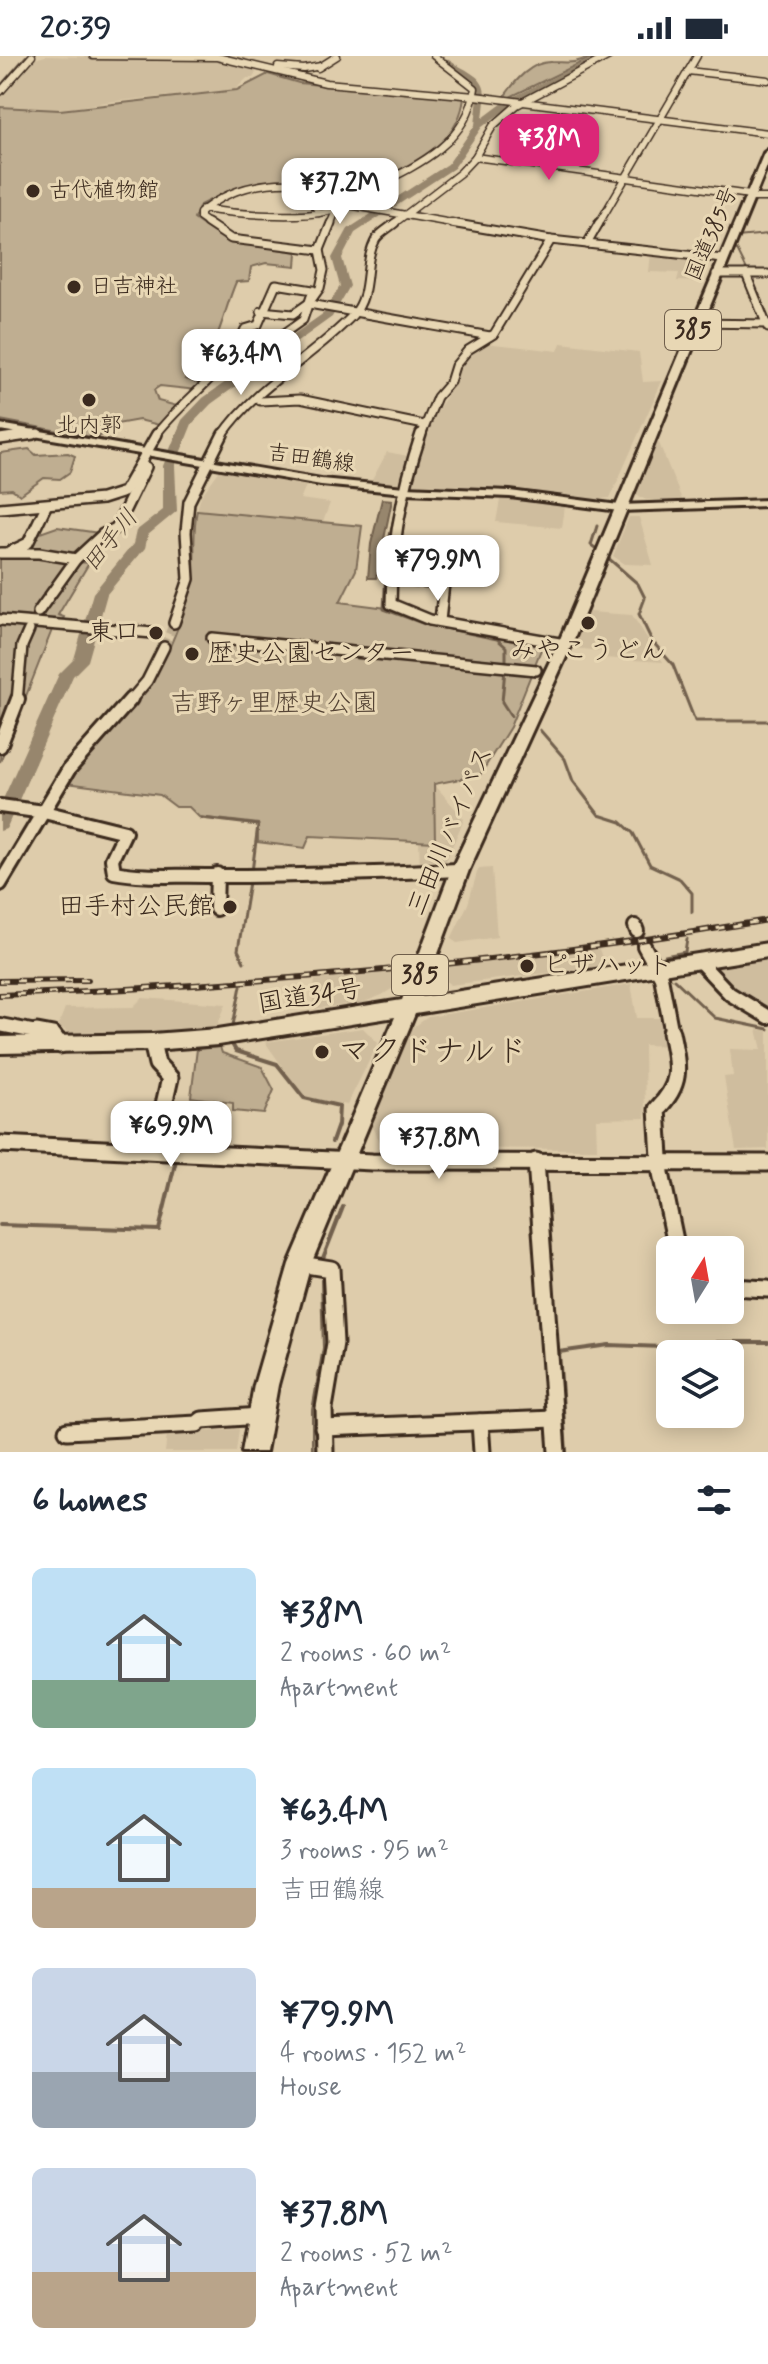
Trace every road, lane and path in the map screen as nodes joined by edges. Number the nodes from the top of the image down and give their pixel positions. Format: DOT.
graph roads {
  1 [pos="32,56"];
  2 [pos="93,56"];
  3 [pos="337,56"];
  4 [pos="434,56"];
  5 [pos="609,56"];
  6 [pos="697,56"];
  7 [pos="262,59"];
  8 [pos="321,66"];
  9 [pos="259,67"];
  10 [pos="688,71"];
  11 [pos="300,79"];
  12 [pos="768,80"];
  13 [pos="0,92"];
  14 [pos="475,96"];
  15 [pos="521,102"];
  16 [pos="660,120"];
  17 [pos="768,133"];
  18 [pos="768,153"];
  19 [pos="475,157"];
  20 [pos="626,177"];
  21 [pos="301,184"];
  22 [pos="363,192"];
  23 [pos="749,196"];
  24 [pos="768,198"];
  25 [pos="343,204"];
  26 [pos="203,209"];
  27 [pos="336,211"];
  28 [pos="319,213"];
  29 [pos="404,215"];
  30 [pos="551,240"];
  31 [pos="587,244"];
  32 [pos="320,250"];
  33 [pos="723,259"];
  34 [pos="716,274"];
  35 [pos="746,274"];
  36 [pos="768,274"];
  37 [pos="309,304"];
  38 [pos="261,311"];
  39 [pos="355,313"];
  40 [pos="696,323"];
  41 [pos="767,325"];
  42 [pos="490,336"];
  43 [pos="248,359"];
  44 [pos="270,384"];
  45 [pos="260,401"];
  46 [pos="229,425"];
  47 [pos="424,425"];
  48 [pos="0,427"];
  49 [pos="38,433"];
  50 [pos="0,439"];
  51 [pos="147,453"];
  52 [pos="211,463"];
  53 [pos="405,490"];
  54 [pos="768,503"];
  55 [pos="46,506"];
  56 [pos="0,508"];
  57 [pos="619,508"];
  58 [pos="4,553"];
  59 [pos="76,559"];
  60 [pos="391,578"];
  61 [pos="38,612"];
  62 [pos="0,620"];
  63 [pos="440,621"];
  64 [pos="174,623"];
  65 [pos="29,630"];
  66 [pos="153,633"];
  67 [pos="212,638"];
  68 [pos="565,644"];
  69 [pos="164,647"];
  70 [pos="536,670"];
  71 [pos="0,746"];
  72 [pos="0,806"];
  73 [pos="44,812"];
  74 [pos="460,870"];
  75 [pos="217,874"];
  76 [pos="0,884"];
  77 [pos="216,909"];
  78 [pos="644,946"];
  79 [pos="768,950"];
  80 [pos="699,961"];
  81 [pos="656,968"];
  82 [pos="408,1008"];
  83 [pos="768,1017"];
  84 [pos="0,1025"];
  85 [pos="152,1042"];
  86 [pos="0,1045"];
  87 [pos="60,1045"];
  88 [pos="0,1144"];
  89 [pos="154,1149"];
  90 [pos="342,1161"];
  91 [pos="536,1161"];
  92 [pos="660,1163"];
  93 [pos="768,1163"];
  94 [pos="674,1236"];
  95 [pos="300,1264"];
  96 [pos="744,1288"];
  97 [pos="768,1289"];
  98 [pos="260,1416"];
  99 [pos="554,1419"];
  100 [pos="480,1422"];
  101 [pos="323,1428"];
  102 [pos="67,1431"];
  103 [pos="254,1452"];
  104 [pos="325,1452"];
  105 [pos="482,1452"];
  106 [pos="557,1452"];
  1 -- 13 [label="street"];
  2 -- 9 [label="street"];
  3 -- 8 [label="street"];
  4 -- 14 [label="street"];
  5 -- 15 [label="street"];
  6 -- 10 [label="street"];
  7 -- 9 [label="street"];
  8 -- 9 [label="street"];
  8 -- 11 [label="street"];
  9 -- 11 [label="street"];
  10 -- 12 [label="street"];
  10 -- 16 [label="street"];
  11 -- 14 [label="street"];
  14 -- 15 [label="street"];
  14 -- 22 [label="street"];
  15 -- 16 [label="street"];
  15 -- 19 [label="street"];
  16 -- 17 [label="street"];
  16 -- 20 [label="street"];
  18 -- 23 [label="highway, 国道385号 / 385"];
  19 -- 20 [label="street"];
  19 -- 29 [label="street"];
  20 -- 23 [label="street"];
  20 -- 31 [label="street"];
  21 -- 22 [label="street"];
  21 -- 26 [label="street"];
  21 -- 28 [label="street"];
  22 -- 25 [label="street"];
  23 -- 24 [label="street"];
  23 -- 33 [label="highway, 国道385号 / 385"];
  25 -- 27 [label="street"];
  25 -- 29 [label="street"];
  26 -- 28 [label="street"];
  26 -- 32 [label="street"];
  27 -- 28 [label="street"];
  27 -- 32 [label="street"];
  29 -- 30 [label="street"];
  29 -- 39 [label="street"];
  30 -- 31 [label="street"];
  30 -- 42 [label="street"];
  31 -- 33 [label="street"];
  32 -- 37 [label="street"];
  33 -- 34 [label="highway, 国道385号 / 385"];
  34 -- 35 [label="street"];
  34 -- 40 [label="highway, 国道385号 / 385"];
  35 -- 36 [label="street"];
  35 -- 41 [label="street"];
  37 -- 38 [label="street"];
  37 -- 38 [label="street"];
  37 -- 39 [label="street"];
  37 -- 43 [label="street"];
  38 -- 51 [label="street"];
  39 -- 42 [label="street"];
  39 -- 44 [label="street"];
  40 -- 41 [label="street"];
  40 -- 57 [label="highway, 国道385号 / 385"];
  42 -- 47 [label="street"];
  44 -- 45 [label="street"];
  44 -- 46 [label="street"];
  45 -- 46 [label="street"];
  45 -- 47 [label="street"];
  46 -- 52 [label="street"];
  47 -- 53 [label="street"];
  48 -- 49 [label="main road, 吉田鶴線"];
  49 -- 50 [label="street"];
  49 -- 51 [label="main road, 吉田鶴線"];
  51 -- 52 [label="main road, 吉田鶴線"];
  51 -- 55 [label="street"];
  51 -- 59 [label="street"];
  52 -- 53 [label="main road, 吉田鶴線"];
  52 -- 64 [label="street"];
  53 -- 57 [label="main road, 吉田鶴線"];
  53 -- 60 [label="street"];
  54 -- 57 [label="main road, 吉田鶴線"];
  55 -- 56 [label="street"];
  55 -- 58 [label="street"];
  57 -- 68 [label="highway, 三田川バイパス / 385"];
  58 -- 59 [label="street"];
  59 -- 61 [label="street"];
  60 -- 63 [label="street"];
  60 -- 63 [label="street"];
  62 -- 66 [label="street"];
  63 -- 68 [label="street"];
  65 -- 71 [label="street"];
  67 -- 70 [label="street"];
  68 -- 74 [label="highway, 三田川バイパス / 385"];
  69 -- 73 [label="street"];
  72 -- 73 [label="street"];
  73 -- 75 [label="street"];
  73 -- 76 [label="street"];
  74 -- 75 [label="street"];
  74 -- 82 [label="highway, 三田川バイパス / 385"];
  75 -- 77 [label="street"];
  78 -- 81 [label="street"];
  79 -- 80 [label="highway, 国道34号"];
  80 -- 81 [label="highway, 国道34号"];
  80 -- 83 [label="street"];
  81 -- 82 [label="highway, 国道34号"];
  81 -- 92 [label="street"];
  82 -- 85 [label="highway, 国道34号"];
  82 -- 90 [label="highway, 三田川バイパス / 385"];
  84 -- 87 [label="street"];
  85 -- 87 [label="highway, 国道34号"];
  85 -- 89 [label="street"];
  86 -- 87 [label="highway, 国道34号"];
  88 -- 89 [label="street"];
  89 -- 90 [label="street"];
  90 -- 91 [label="street"];
  90 -- 95 [label="highway, 三田川バイパス / 385"];
  91 -- 92 [label="street"];
  91 -- 99 [label="street"];
  92 -- 93 [label="street"];
  92 -- 94 [label="street"];
  95 -- 98 [label="highway, 三田川バイパス / 385"];
  95 -- 101 [label="street"];
  96 -- 97 [label="street"];
  98 -- 102 [label="street"];
  98 -- 103 [label="highway, 三田川バイパス / 385"];
  99 -- 100 [label="street"];
  99 -- 106 [label="street"];
  100 -- 101 [label="street"];
  100 -- 105 [label="street"];
  101 -- 104 [label="street"];
}
